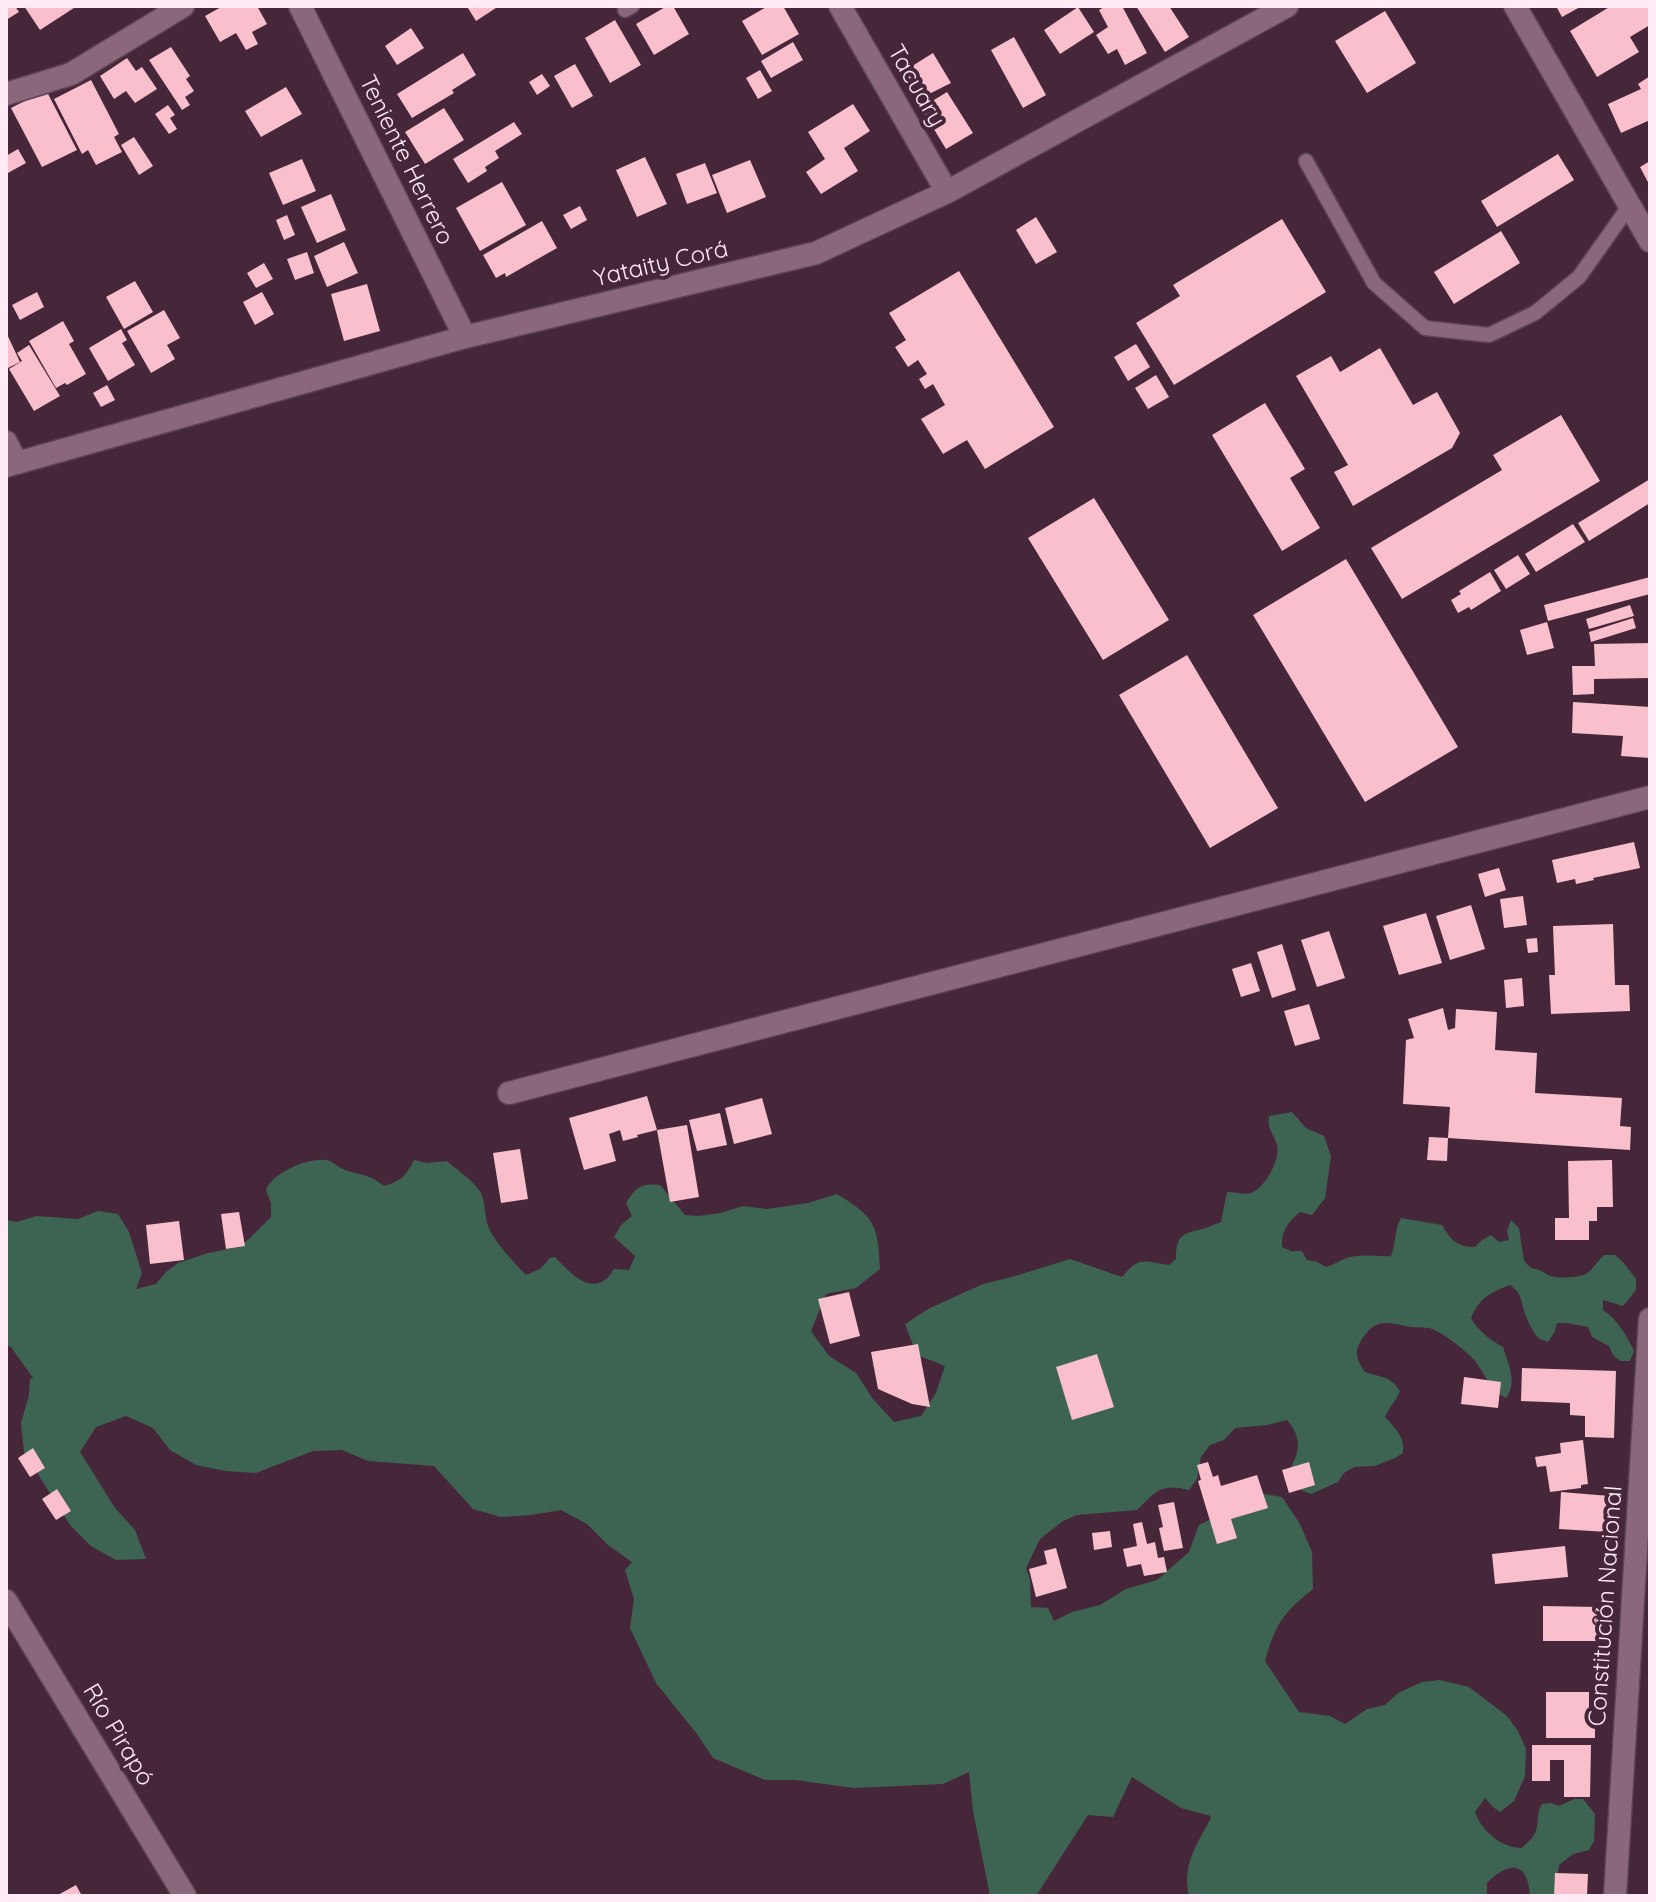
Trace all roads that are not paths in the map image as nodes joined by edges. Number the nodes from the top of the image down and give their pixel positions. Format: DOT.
graph roads {
  1 [pos="183,6"];
  2 [pos="300,6"];
  3 [pos="840,6"];
  4 [pos="1287,6"];
  5 [pos="1515,6"];
  6 [pos="6,94"];
  7 [pos="1306,161"];
  8 [pos="947,192"];
  9 [pos="1630,205"];
  10 [pos="1650,241"];
  11 [pos="465,337"];
  12 [pos="6,442"];
  13 [pos="11,464"];
  14 [pos="1650,797"];
  15 [pos="509,1093"];
  16 [pos="1650,1319"];
  17 [pos="6,1601"];
  18 [pos="185,1896"];
  19 [pos="1615,1896"];
  1 -- 6 [label="street"];
  2 -- 11 [label="street, Teniente Herrero"];
  3 -- 8 [label="street, Tacuary"];
  4 -- 8 [label="street, Yataity Corá"];
  5 -- 9 [label="street"];
  7 -- 9 [label="lane"];
  8 -- 11 [label="street, Yataity Corá"];
  9 -- 10 [label="street"];
  11 -- 13 [label="street, Yataity Corá"];
  12 -- 13 [label="street"];
  14 -- 15 [label="street"];
  16 -- 19 [label="street, Constitución Nacional"];
  17 -- 18 [label="street, Río Pirapó"];
}
